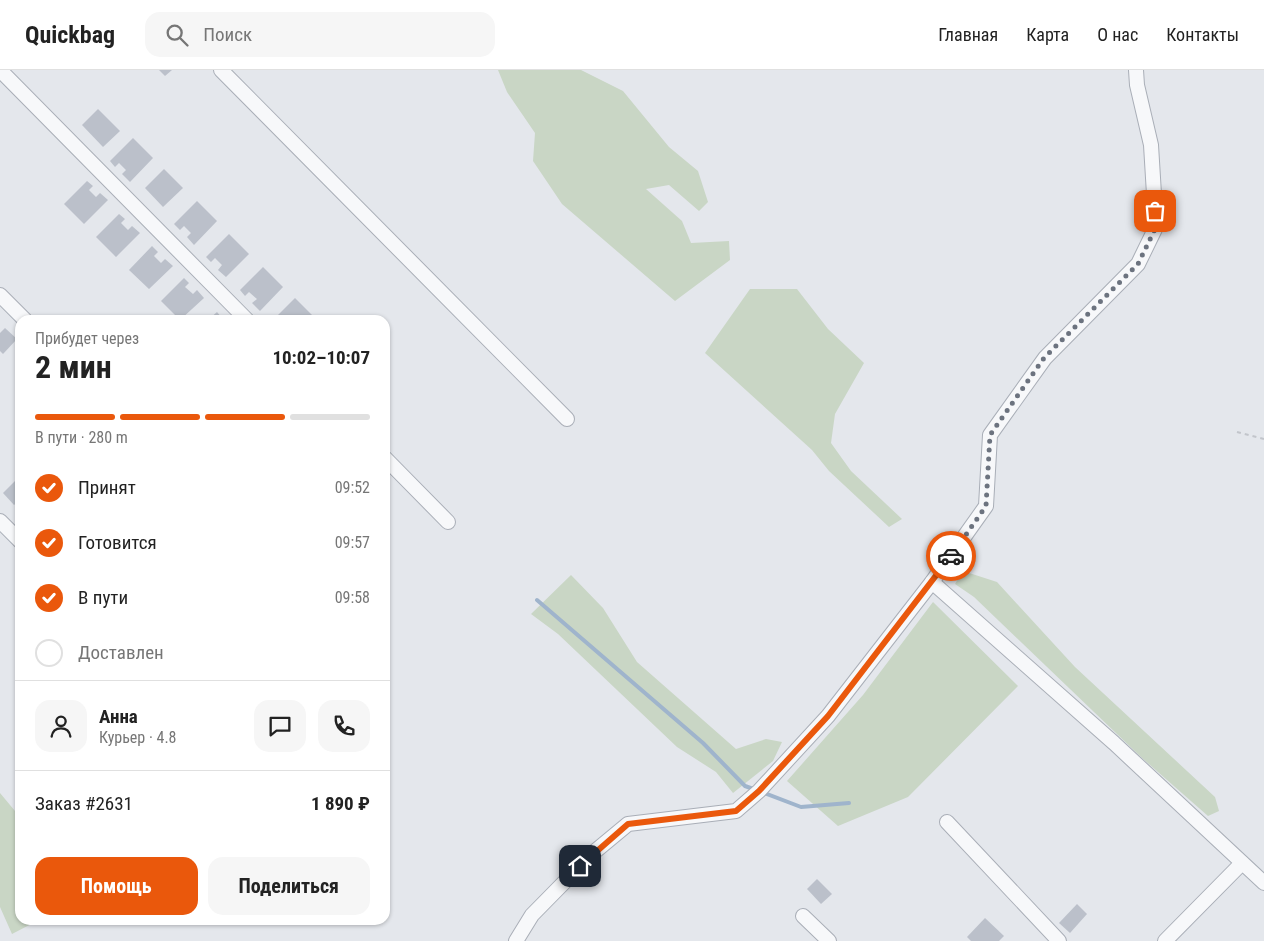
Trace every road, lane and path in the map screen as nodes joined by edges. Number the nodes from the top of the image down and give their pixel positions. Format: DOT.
graph roads {
  1 [pos="0,70"];
  2 [pos="220,70"];
  3 [pos="1136,70"];
  4 [pos="0,295"];
  5 [pos="20,315"];
  6 [pos="242,315"];
  7 [pos="567,419"];
  8 [pos="1237,432"];
  9 [pos="1264,439"];
  10 [pos="390,463"];
  11 [pos="0,521"];
  12 [pos="448,522"];
  13 [pos="15,536"];
  14 [pos="932,582"];
  15 [pos="947,822"];
  16 [pos="1242,863"];
  17 [pos="1264,883"];
  18 [pos="803,916"];
  19 [pos="516,941"];
  20 [pos="829,941"];
  21 [pos="1059,941"];
  22 [pos="1165,941"];
  1 -- 6 [label="street"];
  2 -- 7 [label="street"];
  3 -- 14 [label="street"];
  4 -- 5 [label="street"];
  8 -- 9 [label="path"];
  10 -- 12 [label="street"];
  11 -- 13 [label="street"];
  14 -- 16 [label="street"];
  14 -- 19 [label="street"];
  15 -- 21 [label="street"];
  16 -- 17 [label="street"];
  16 -- 22 [label="street"];
  18 -- 20 [label="street"];
}
